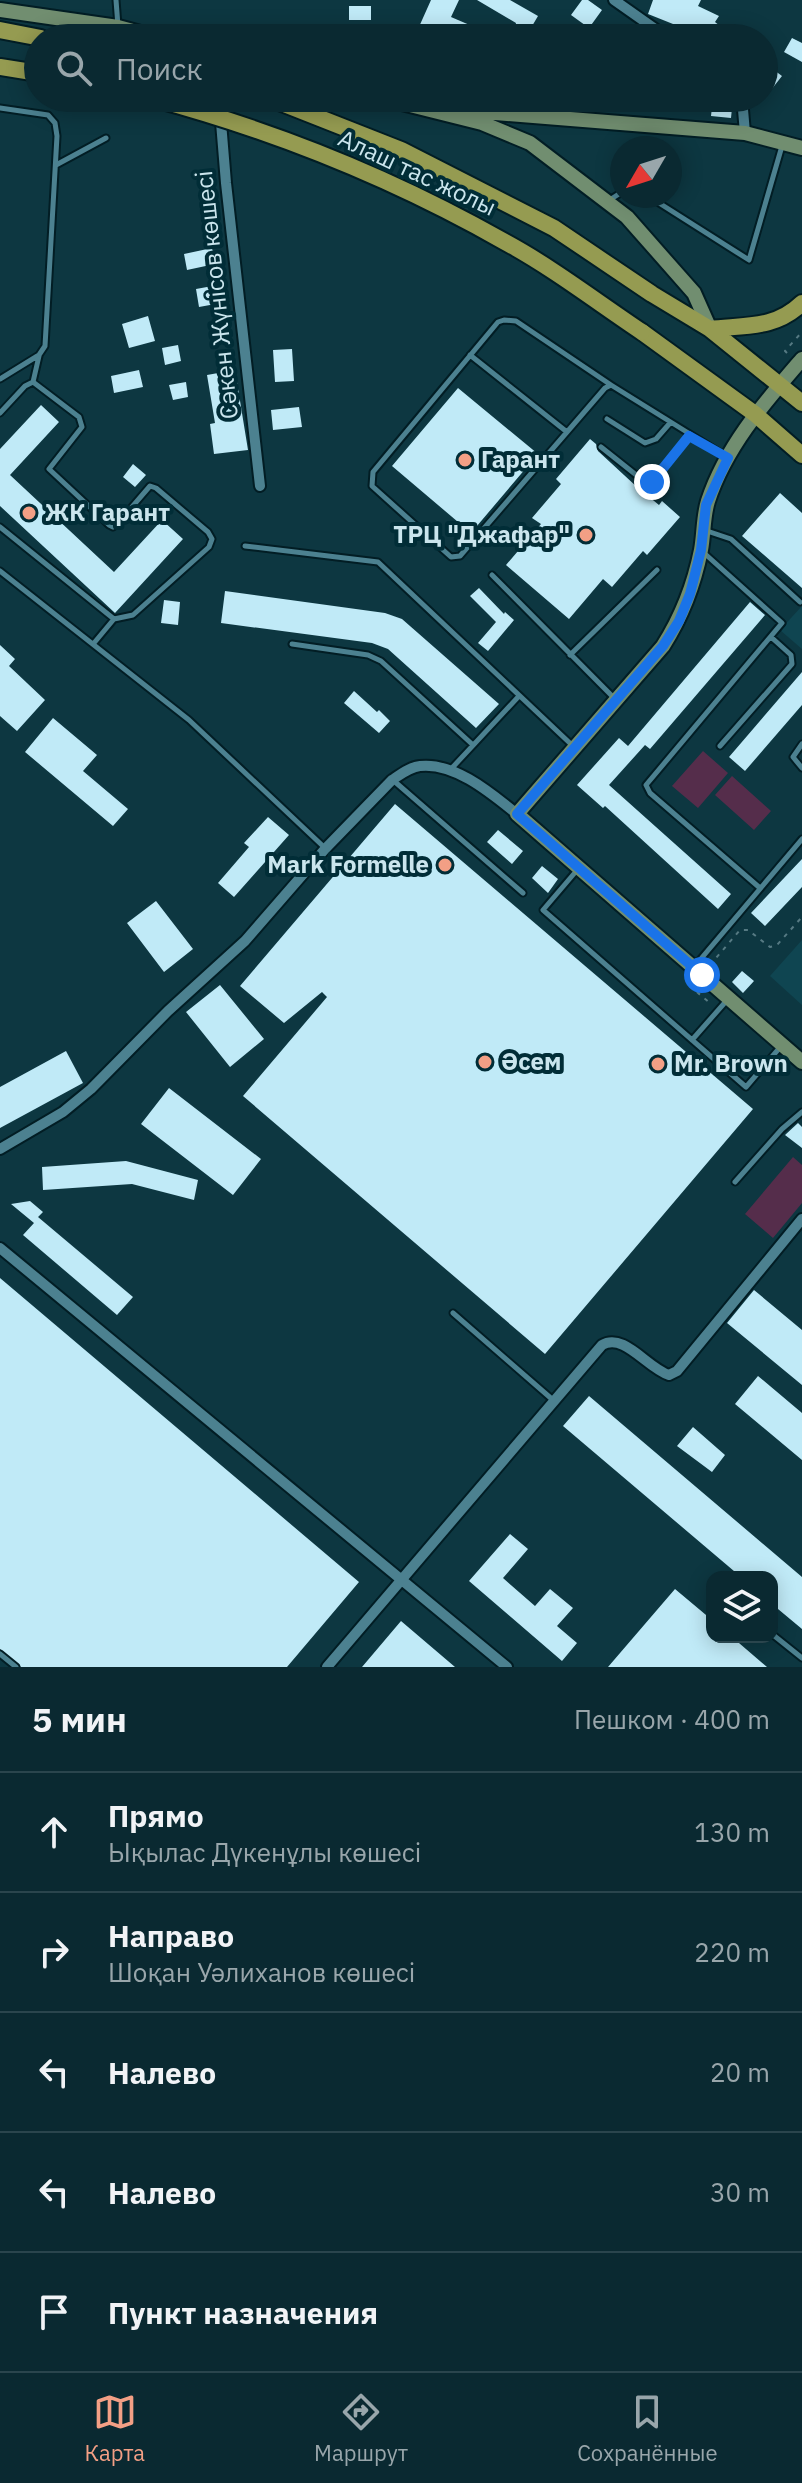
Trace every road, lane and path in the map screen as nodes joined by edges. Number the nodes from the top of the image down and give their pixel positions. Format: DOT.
graph roads {
  1 [pos="116,0"];
  2 [pos="614,0"];
  3 [pos="0,10"];
  4 [pos="97,24"];
  5 [pos="118,24"];
  6 [pos="648,24"];
  7 [pos="0,30"];
  8 [pos="24,35"];
  9 [pos="0,67"];
  10 [pos="24,71"];
  11 [pos="0,108"];
  12 [pos="24,112"];
  13 [pos="27,112"];
  14 [pos="199,112"];
  15 [pos="220,112"];
  16 [pos="306,112"];
  17 [pos="444,112"];
  18 [pos="487,112"];
  19 [pos="743,112"];
  20 [pos="745,133"];
  21 [pos="106,138"];
  22 [pos="783,143"];
  23 [pos="802,148"];
  24 [pos="55,165"];
  25 [pos="610,199"];
  26 [pos="607,201"];
  27 [pos="667,208"];
  28 [pos="802,303"];
  29 [pos="710,329"];
  30 [pos="39,355"];
  31 [pos="470,355"];
  32 [pos="802,359"];
  33 [pos="0,379"];
  34 [pos="33,382"];
  35 [pos="611,385"];
  36 [pos="780,385"];
  37 [pos="802,403"];
  38 [pos="0,413"];
  39 [pos="755,414"];
  40 [pos="607,419"];
  41 [pos="670,423"];
  42 [pos="567,432"];
  43 [pos="689,436"];
  44 [pos="601,447"];
  45 [pos="802,455"];
  46 [pos="728,458"];
  47 [pos="260,486"];
  48 [pos="0,527"];
  49 [pos="703,529"];
  50 [pos="245,546"];
  51 [pos="701,550"];
  52 [pos="657,570"];
  53 [pos="0,571"];
  54 [pos="492,575"];
  55 [pos="800,602"];
  56 [pos="114,619"];
  57 [pos="771,637"];
  58 [pos="94,643"];
  59 [pos="292,644"];
  60 [pos="570,655"];
  61 [pos="519,696"];
  62 [pos="616,699"];
  63 [pos="802,744"];
  64 [pos="473,745"];
  65 [pos="720,746"];
  66 [pos="575,747"];
  67 [pos="802,768"];
  68 [pos="449,771"];
  69 [pos="392,780"];
  70 [pos="517,814"];
  71 [pos="802,839"];
  72 [pos="325,849"];
  73 [pos="579,868"];
  74 [pos="760,888"];
  75 [pos="523,893"];
  76 [pos="802,917"];
  77 [pos="697,972"];
  78 [pos="728,998"];
  79 [pos="718,1010"];
  80 [pos="692,1040"];
  81 [pos="782,1045"];
  82 [pos="802,1062"];
  83 [pos="802,1112"];
  84 [pos="0,1149"];
  85 [pos="735,1182"];
  86 [pos="802,1219"];
  87 [pos="0,1248"];
  88 [pos="453,1313"];
  89 [pos="554,1401"];
  90 [pos="402,1578"];
  91 [pos="778,1639"];
  92 [pos="0,1654"];
  93 [pos="802,1658"];
  94 [pos="16,1667"];
  95 [pos="327,1667"];
  96 [pos="507,1667"];
  1 -- 5 [label="lane"];
  2 -- 6 [label="street"];
  3 -- 4 [label="street"];
  7 -- 8 [label="main road"];
  9 -- 10 [label="main road"];
  11 -- 12 [label="lane"];
  13 -- 24 [label="lane"];
  14 -- 39 [label="main road, Алаш тас жолы, bridge"];
  15 -- 47 [label="street, Сәкен Жүнісов көшесі"];
  16 -- 29 [label="main road, Алаш тас жолы"];
  17 -- 26 [label="street"];
  18 -- 20 [label="street"];
  19 -- 20 [label="street"];
  20 -- 22 [label="street"];
  21 -- 24 [label="lane"];
  22 -- 23 [label="street"];
  22 -- 27 [label="lane"];
  24 -- 30 [label="lane"];
  25 -- 26 [label="lane"];
  26 -- 29 [label="street"];
  28 -- 29 [label="main road"];
  29 -- 36 [label="main road, Алаш тас жолы"];
  30 -- 33 [label="lane"];
  30 -- 34 [label="lane"];
  31 -- 35 [label="lane"];
  31 -- 42 [label="lane"];
  31 -- 42 [label="lane"];
  32 -- 36 [label="street"];
  34 -- 38 [label="lane"];
  34 -- 56 [label="lane"];
  35 -- 41 [label="lane"];
  35 -- 42 [label="lane"];
  36 -- 37 [label="main road, Алаш тас жолы"];
  36 -- 39 [label="street"];
  39 -- 45 [label="main road, Алаш тас жолы"];
  39 -- 46 [label="street"];
  40 -- 41 [label="lane"];
  41 -- 43 [label="lane"];
  43 -- 44 [label="lane"];
  43 -- 46 [label="lane"];
  46 -- 49 [label="street"];
  48 -- 56 [label="lane"];
  49 -- 51 [label="street"];
  49 -- 55 [label="lane"];
  50 -- 61 [label="lane"];
  51 -- 57 [label="lane"];
  51 -- 62 [label="street"];
  52 -- 60 [label="lane"];
  53 -- 58 [label="lane"];
  54 -- 60 [label="lane"];
  56 -- 58 [label="lane"];
  57 -- 65 [label="lane"];
  57 -- 74 [label="lane"];
  58 -- 72 [label="lane"];
  59 -- 64 [label="lane"];
  60 -- 62 [label="lane"];
  61 -- 64 [label="lane"];
  61 -- 66 [label="lane"];
  62 -- 66 [label="street"];
  63 -- 67 [label="lane"];
  64 -- 68 [label="lane"];
  66 -- 70 [label="street"];
  68 -- 69 [label="street"];
  68 -- 70 [label="street"];
  69 -- 72 [label="street"];
  69 -- 75 [label="lane"];
  70 -- 73 [label="street"];
  71 -- 74 [label="lane"];
  72 -- 84 [label="street"];
  73 -- 77 [label="street"];
  73 -- 80 [label="lane"];
  74 -- 77 [label="lane"];
  76 -- 77 [label="path"];
  77 -- 78 [label="street"];
  77 -- 79 [label="path"];
  78 -- 79 [label="lane"];
  78 -- 81 [label="street"];
  79 -- 80 [label="lane"];
  80 -- 81 [label="lane"];
  81 -- 82 [label="street"];
  83 -- 85 [label="lane"];
  86 -- 89 [label="street"];
  87 -- 90 [label="street"];
  88 -- 89 [label="lane"];
  89 -- 90 [label="street"];
  90 -- 95 [label="street"];
  90 -- 96 [label="street"];
  91 -- 93 [label="lane"];
  92 -- 94 [label="lane"];
}
